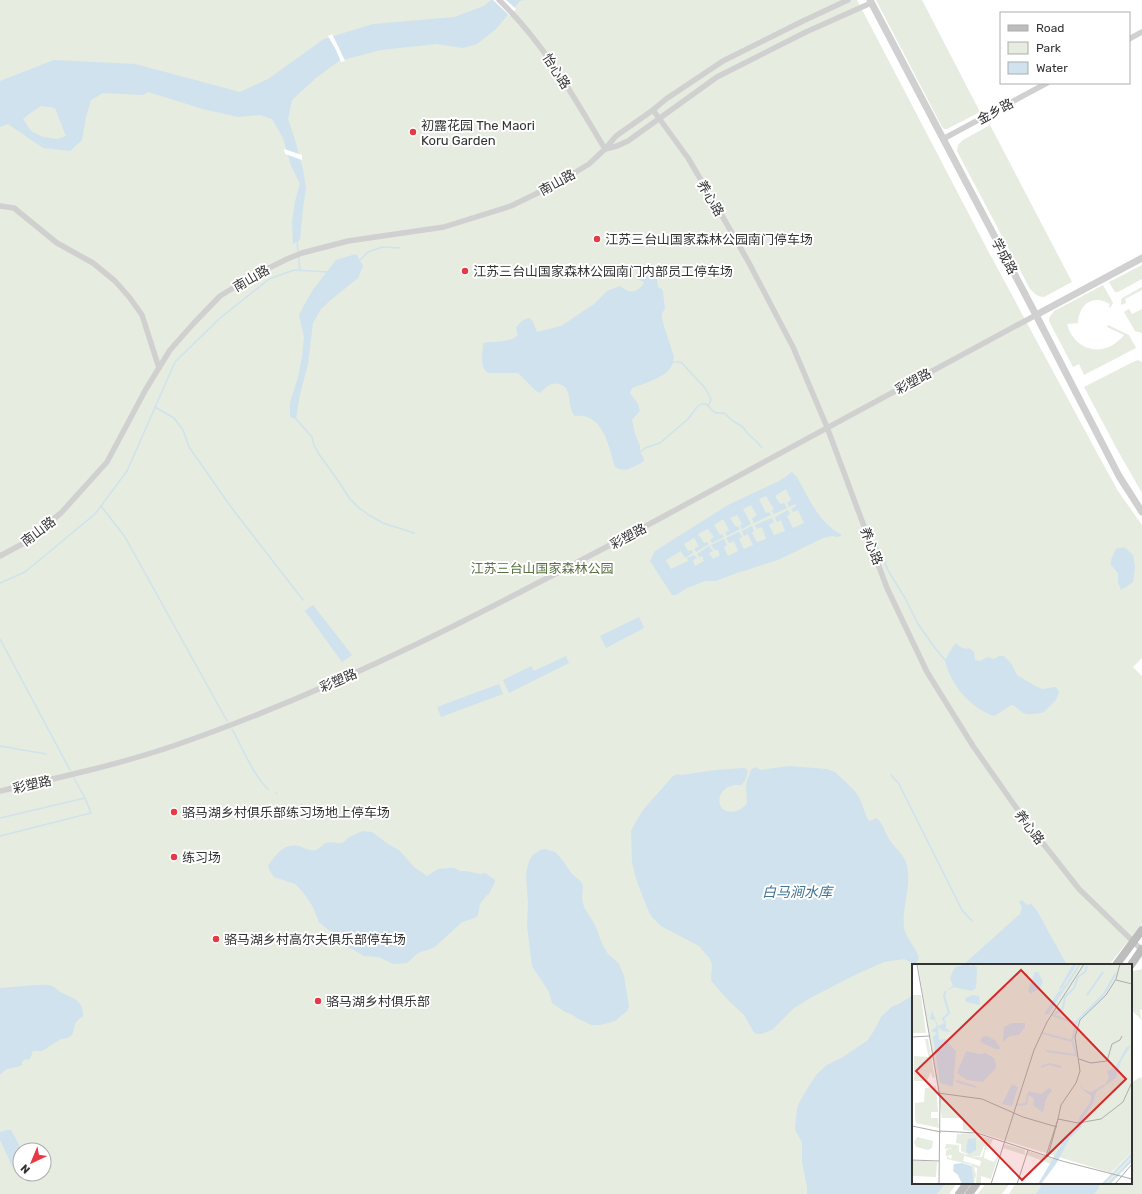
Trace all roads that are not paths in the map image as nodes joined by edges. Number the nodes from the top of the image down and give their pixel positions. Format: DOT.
graph roads {
  1 [pos="499,0"];
  2 [pos="848,0"];
  3 [pos="870,2"];
  4 [pos="1142,32"];
  5 [pos="1130,38"];
  6 [pos="1045,84"];
  7 [pos="653,110"];
  8 [pos="659,118"];
  9 [pos="943,139"];
  10 [pos="606,149"];
  11 [pos="0,206"];
  12 [pos="1142,258"];
  13 [pos="1036,315"];
  14 [pos="159,368"];
  15 [pos="827,427"];
  16 [pos="1142,512"];
  17 [pos="0,556"];
  18 [pos="0,791"];
  19 [pos="1142,930"];
  20 [pos="1133,942"];
  21 [pos="1142,950"];
  22 [pos="1117,964"];
  23 [pos="1132,964"];
  24 [pos="966,1184"];
  25 [pos="976,1184"];
  26 [pos="959,1194"];
  27 [pos="969,1194"];
  1 -- 10 [label="street, 怡心路"];
  2 -- 7 [label="street, 南山路"];
  3 -- 8 [label="street, 南山路"];
  3 -- 9 [label="street, 学成路"];
  4 -- 5 [label="street"];
  6 -- 9 [label="street, 金乡路"];
  7 -- 8 [label="street, 养心路"];
  7 -- 10 [label="street, 南山路"];
  8 -- 10 [label="street, 南山路"];
  8 -- 15 [label="street, 养心路"];
  9 -- 13 [label="street, 学成路"];
  10 -- 14 [label="street, 南山路"];
  11 -- 14 [label="street"];
  12 -- 13 [label="street, 彩塑路"];
  13 -- 15 [label="street, 彩塑路"];
  13 -- 16 [label="street, 学成路"];
  14 -- 17 [label="street, 南山路"];
  15 -- 18 [label="street, 彩塑路"];
  15 -- 20 [label="street, 养心路"];
  19 -- 20 [label="main road"];
  20 -- 21 [label="street, 养心路"];
  20 -- 22 [label="main road"];
  21 -- 23 [label="main road"];
  24 -- 26 [label="main road"];
  25 -- 27 [label="main road"];
}
